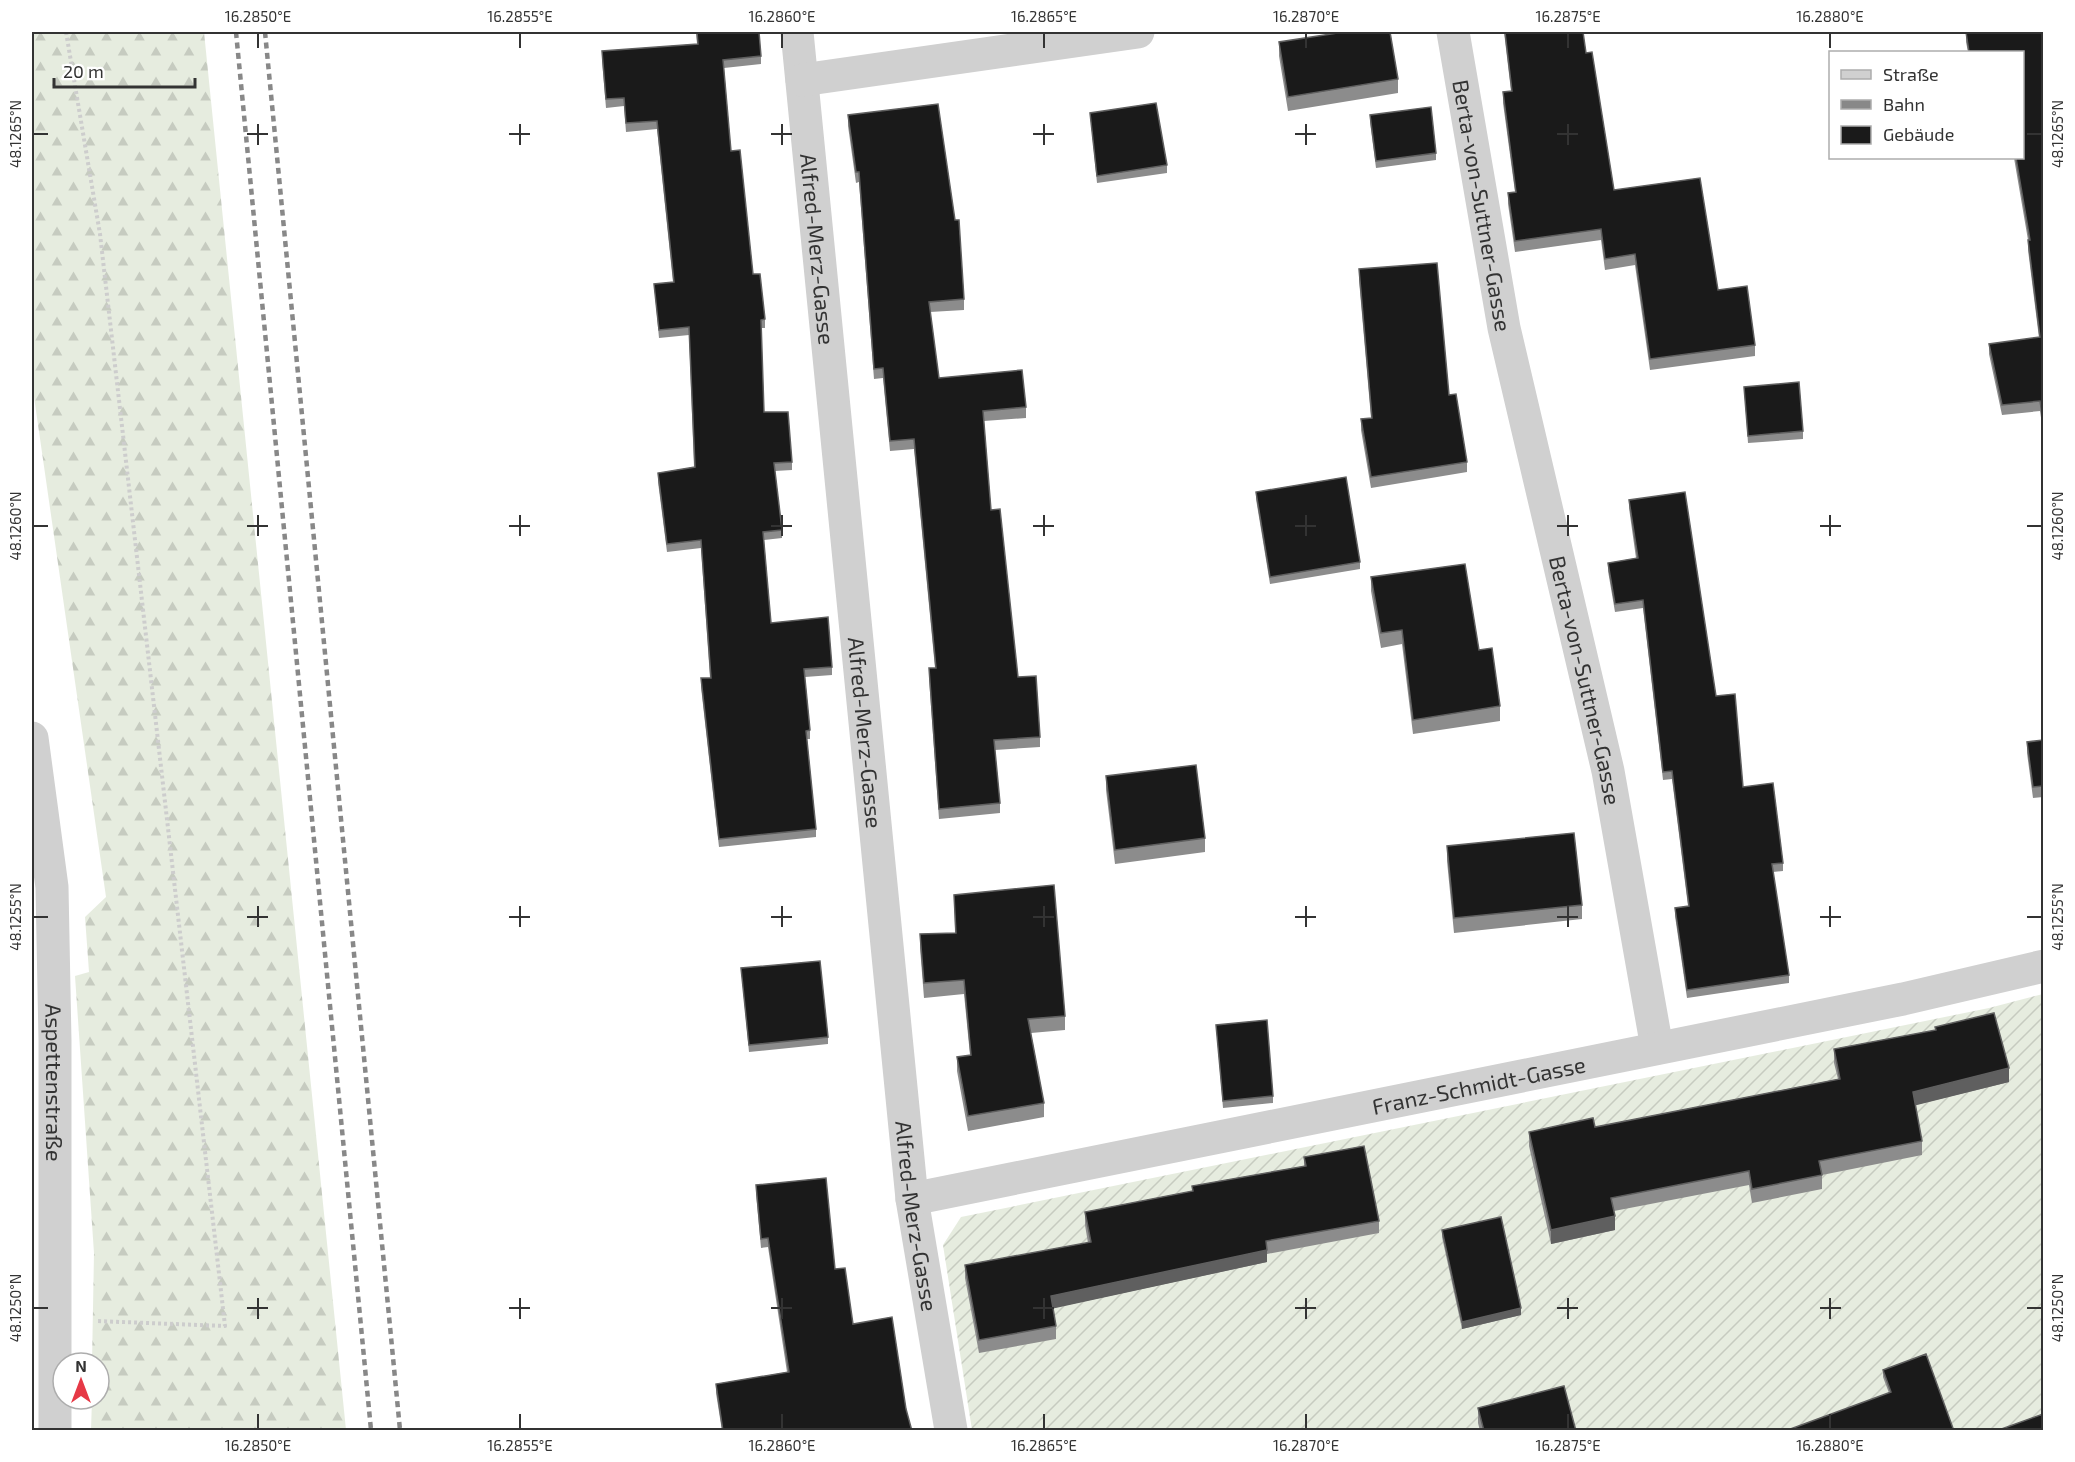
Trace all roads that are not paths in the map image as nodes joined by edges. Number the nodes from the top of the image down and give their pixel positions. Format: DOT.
graph roads {
  1 [pos="797,32"];
  2 [pos="1138,32"];
  3 [pos="1453,32"];
  4 [pos="802,80"];
  5 [pos="32,738"];
  6 [pos="2043,966"];
  7 [pos="43,1040"];
  8 [pos="1657,1048"];
  9 [pos="912,1199"];
  10 [pos="55,1431"];
  11 [pos="951,1431"];
  1 -- 4 [label="street, Alfred-Merz-Gasse"];
  2 -- 4 [label="street"];
  3 -- 8 [label="street, Berta-von-Suttner-Gasse"];
  4 -- 9 [label="street, Alfred-Merz-Gasse"];
  5 -- 7 [label="street, Aspettenstraße"];
  6 -- 8 [label="street, Franz-Schmidt-Gasse"];
  7 -- 10 [label="street, Aspettenstraße"];
  8 -- 9 [label="street, Franz-Schmidt-Gasse"];
  9 -- 11 [label="street, Alfred-Merz-Gasse"];
}
